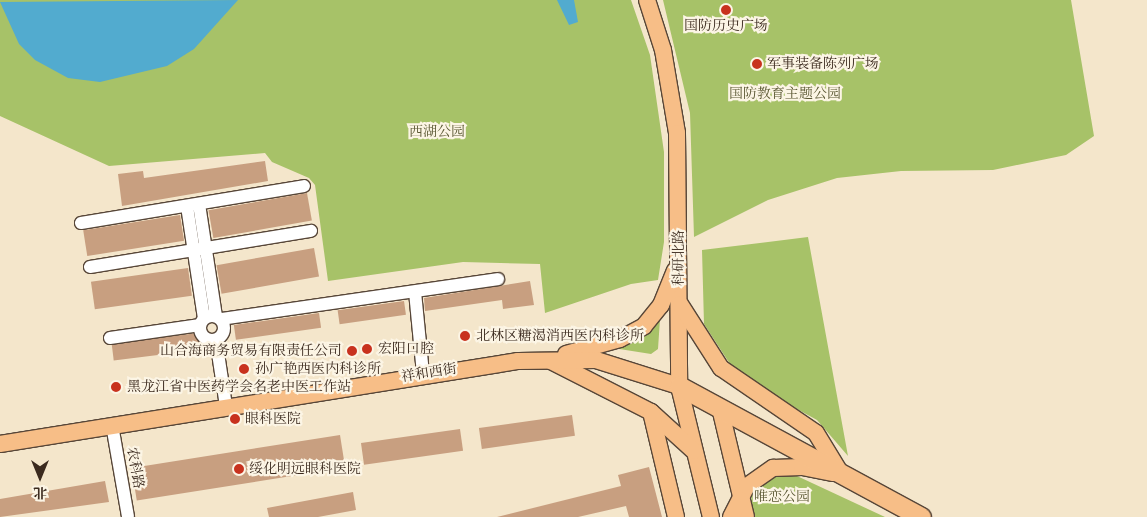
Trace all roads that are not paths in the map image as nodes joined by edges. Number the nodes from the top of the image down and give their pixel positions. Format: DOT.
graph roads {
  1 [pos="647,0"];
  2 [pos="304,186"];
  3 [pos="193,205"];
  4 [pos="81,223"];
  5 [pos="311,231"];
  6 [pos="200,249"];
  7 [pos="679,262"];
  8 [pos="90,267"];
  9 [pos="498,280"];
  10 [pos="415,292"];
  11 [pos="679,303"];
  12 [pos="210,320"];
  13 [pos="110,338"];
  14 [pos="216,340"];
  15 [pos="546,359"];
  16 [pos="423,374"];
  17 [pos="679,386"];
  18 [pos="226,406"];
  19 [pos="720,408"];
  20 [pos="651,412"];
  21 [pos="112,425"];
  22 [pos="0,444"];
  23 [pos="694,452"];
  24 [pos="841,474"];
  25 [pos="740,496"];
  26 [pos="128,517"];
  27 [pos="676,517"];
  28 [pos="711,517"];
  29 [pos="731,517"];
  30 [pos="746,517"];
  31 [pos="921,517"];
  1 -- 7 [label="main road, 科研北路"];
  2 -- 3 [label="street"];
  3 -- 4 [label="street"];
  3 -- 6 [label="street"];
  5 -- 6 [label="street"];
  6 -- 8 [label="street"];
  6 -- 12 [label="street"];
  7 -- 11 [label="main road, 科研北路"];
  7 -- 15 [label="main road"];
  9 -- 10 [label="street"];
  10 -- 12 [label="street"];
  10 -- 16 [label="street"];
  11 -- 17 [label="main road, 科研北路"];
  11 -- 24 [label="main road"];
  12 -- 13 [label="street"];
  12 -- 14 [label="street"];
  12 -- 14 [label="street"];
  14 -- 18 [label="street"];
  15 -- 16 [label="main road, 祥和西街"];
  15 -- 17 [label="main road, 祥和西街"];
  15 -- 20 [label="main road"];
  16 -- 18 [label="main road, 祥和西街"];
  17 -- 19 [label="highway"];
  17 -- 23 [label="main road, 科研北路"];
  18 -- 21 [label="main road, 祥和西街"];
  19 -- 24 [label="highway"];
  19 -- 25 [label="main road"];
  20 -- 23 [label="main road"];
  20 -- 27 [label="main road"];
  21 -- 22 [label="main road, 祥和西街"];
  21 -- 26 [label="street, 农科路"];
  23 -- 28 [label="main road, 科研北路"];
  24 -- 25 [label="main road"];
  24 -- 31 [label="highway"];
  25 -- 29 [label="main road"];
  25 -- 30 [label="main road"];
}
